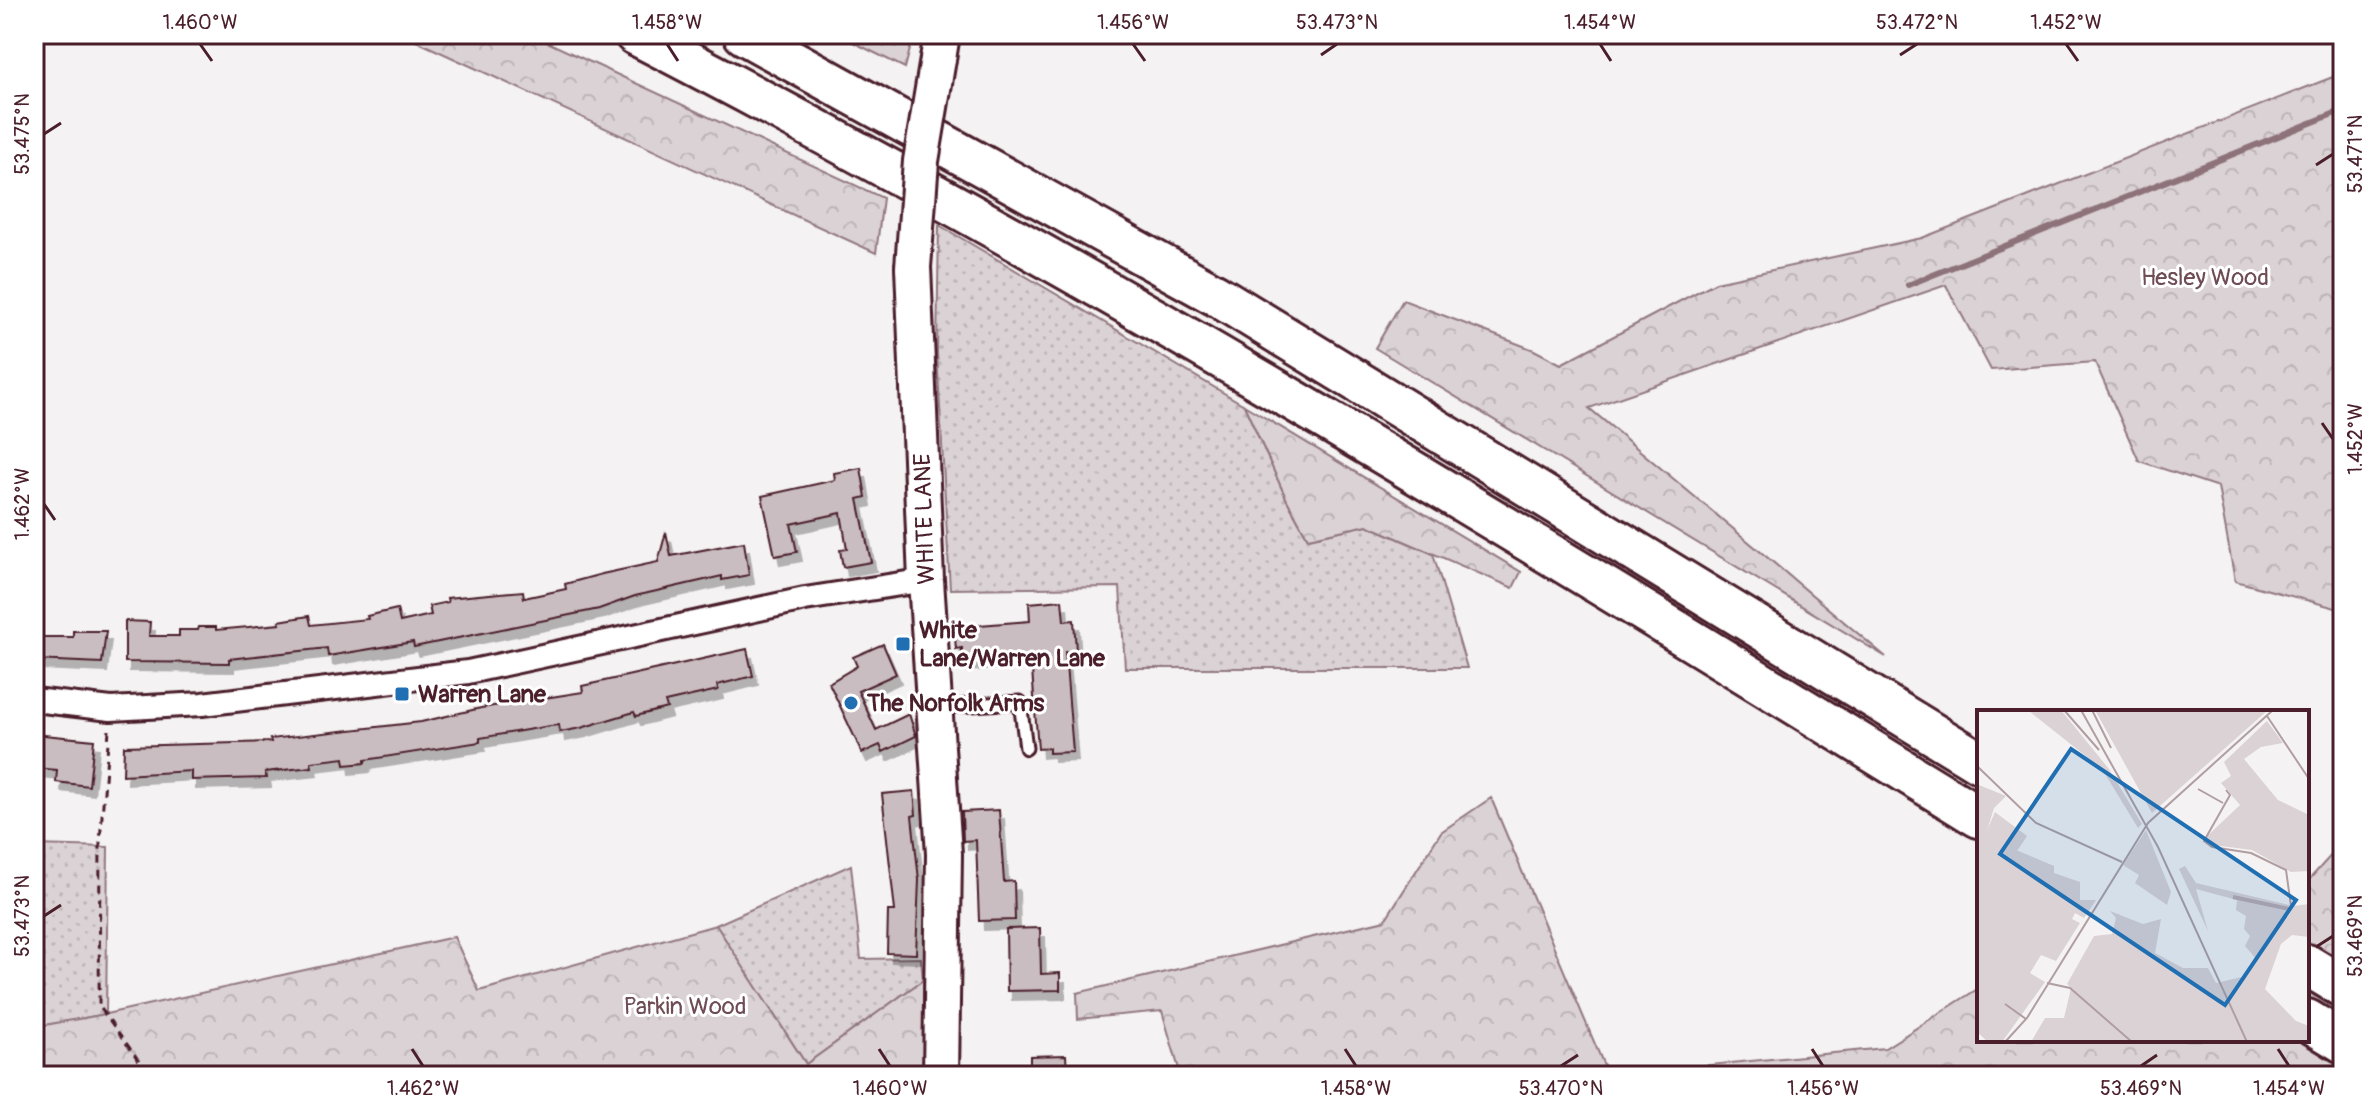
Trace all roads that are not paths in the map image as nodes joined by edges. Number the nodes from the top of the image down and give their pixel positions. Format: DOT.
graph roads {
  1 [pos="627,34"];
  2 [pos="635,34"];
  3 [pos="744,34"];
  4 [pos="940,47"];
  5 [pos="679,56"];
  6 [pos="926,580"];
  7 [pos="34,700"];
  8 [pos="934,708"];
  9 [pos="1026,748"];
  10 [pos="1977,761"];
  11 [pos="1977,816"];
  12 [pos="2309,966"];
  13 [pos="2343,987"];
  14 [pos="2309,1021"];
  15 [pos="2343,1042"];
  16 [pos="941,1076"];
  1 -- 5 [label="highway"];
  2 -- 5 [label="highway"];
  3 -- 10 [label="highway"];
  4 -- 6 [label="main road, WHITE LANE, bridge"];
  5 -- 11 [label="highway"];
  6 -- 7 [label="street"];
  6 -- 8 [label="main road, WHITE LANE"];
  8 -- 9 [label="lane"];
  8 -- 16 [label="main road, WHITE LANE"];
  12 -- 13 [label="highway"];
  14 -- 15 [label="highway"];
}
